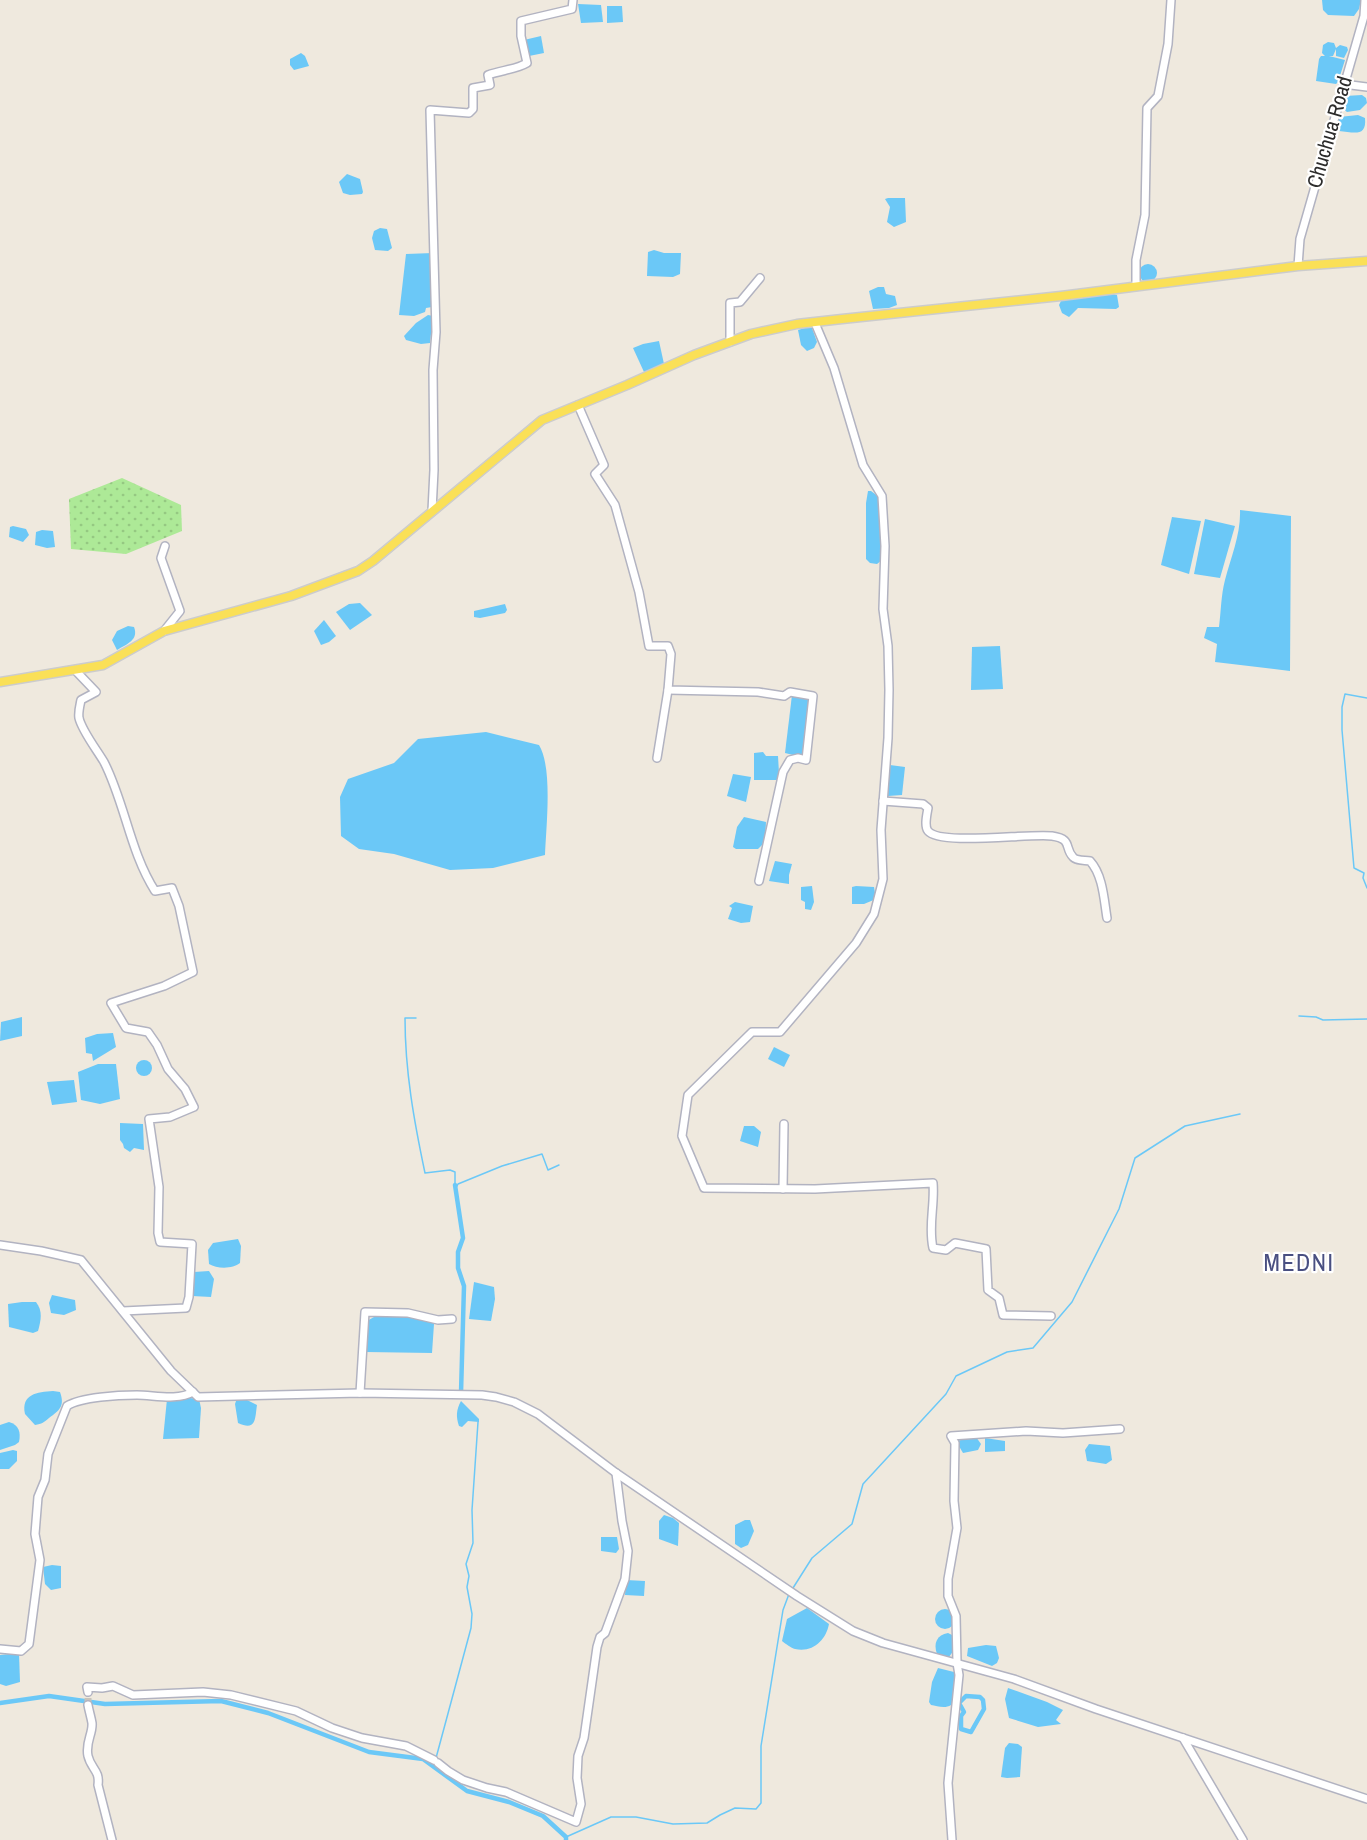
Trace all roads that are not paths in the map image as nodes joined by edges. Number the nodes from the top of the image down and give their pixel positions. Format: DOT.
graph roads {
  1 [pos="573,0"];
  2 [pos="1171,0"];
  3 [pos="1365,0"];
  4 [pos="1343,84"];
  5 [pos="1367,87"];
  6 [pos="1367,261"];
  7 [pos="1298,266"];
  8 [pos="760,278"];
  9 [pos="1136,285"];
  10 [pos="815,323"];
  11 [pos="730,342"];
  12 [pos="578,405"];
  13 [pos="432,511"];
  14 [pos="165,546"];
  15 [pos="164,631"];
  16 [pos="75,670"];
  17 [pos="0,682"];
  18 [pos="668,690"];
  19 [pos="657,758"];
  20 [pos="883,801"];
  21 [pos="759,881"];
  22 [pos="1107,918"];
  23 [pos="784,1124"];
  24 [pos="783,1189"];
  25 [pos="0,1245"];
  26 [pos="123,1311"];
  27 [pos="1051,1316"];
  28 [pos="452,1319"];
  29 [pos="193,1392"];
  30 [pos="360,1393"];
  31 [pos="1120,1429"];
  32 [pos="616,1473"];
  33 [pos="0,1649"];
  34 [pos="957,1663"];
  35 [pos="88,1692"];
  36 [pos="88,1705"];
  37 [pos="1183,1738"];
  38 [pos="1367,1799"];
  39 [pos="112,1840"];
  40 [pos="952,1840"];
  41 [pos="1243,1840"];
  1 -- 13 [label="street"];
  2 -- 9 [label="street"];
  3 -- 4 [label="street, Chuchua Road"];
  4 -- 5 [label="street"];
  4 -- 7 [label="street, Chuchua Road"];
  6 -- 7 [label="main road"];
  7 -- 9 [label="main road"];
  8 -- 11 [label="street"];
  9 -- 10 [label="main road"];
  10 -- 11 [label="main road"];
  10 -- 20 [label="street"];
  11 -- 12 [label="main road"];
  12 -- 13 [label="main road"];
  12 -- 18 [label="street"];
  13 -- 15 [label="main road"];
  14 -- 15 [label="street"];
  15 -- 16 [label="main road"];
  16 -- 17 [label="main road"];
  16 -- 26 [label="street"];
  18 -- 19 [label="street"];
  18 -- 21 [label="street"];
  20 -- 22 [label="street"];
  20 -- 24 [label="street"];
  23 -- 24 [label="street"];
  24 -- 27 [label="street"];
  25 -- 26 [label="street"];
  26 -- 29 [label="street"];
  28 -- 30 [label="street"];
  29 -- 30 [label="street"];
  29 -- 33 [label="street"];
  30 -- 32 [label="street"];
  31 -- 34 [label="street"];
  32 -- 34 [label="street"];
  32 -- 35 [label="street"];
  34 -- 37 [label="street"];
  34 -- 40 [label="street"];
  36 -- 39 [label="street"];
  37 -- 38 [label="street"];
  37 -- 41 [label="street"];
}
